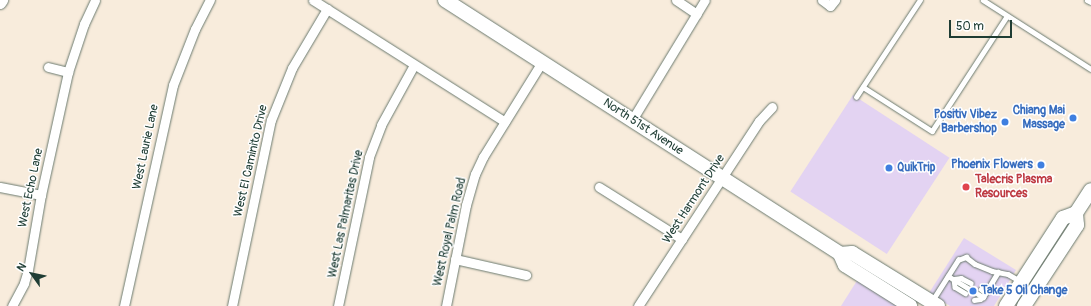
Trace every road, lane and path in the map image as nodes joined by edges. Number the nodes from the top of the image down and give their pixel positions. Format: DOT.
graph roads {
  1 [pos="2,0"];
  2 [pos="96,0"];
  3 [pos="210,0"];
  4 [pos="313,0"];
  5 [pos="445,0"];
  6 [pos="676,0"];
  7 [pos="705,0"];
  8 [pos="822,0"];
  9 [pos="920,0"];
  10 [pos="983,0"];
  11 [pos="1087,0"];
  12 [pos="1091,2"];
  13 [pos="0,3"];
  14 [pos="833,3"];
  15 [pos="327,9"];
  16 [pos="697,14"];
  17 [pos="1007,16"];
  18 [pos="542,62"];
  19 [pos="414,65"];
  20 [pos="48,67"];
  21 [pos="1091,69"];
  22 [pos="68,72"];
  23 [pos="863,87"];
  24 [pos="856,97"];
  25 [pos="772,107"];
  26 [pos="632,120"];
  27 [pos="505,122"];
  28 [pos="722,177"];
  29 [pos="0,186"];
  30 [pos="599,187"];
  31 [pos="1091,190"];
  32 [pos="41,195"];
  33 [pos="1076,213"];
  34 [pos="682,239"];
  35 [pos="840,254"];
  36 [pos="455,259"];
  37 [pos="998,272"];
  38 [pos="526,275"];
  39 [pos="948,276"];
  40 [pos="954,279"];
  41 [pos="1022,282"];
  42 [pos="971,283"];
  43 [pos="968,288"];
  44 [pos="986,293"];
  45 [pos="965,294"];
  46 [pos="983,297"];
  47 [pos="974,300"];
  48 [pos="934,304"];
  49 [pos="12,306"];
  50 [pos="124,306"];
  51 [pos="232,306"];
  52 [pos="338,306"];
  53 [pos="446,306"];
  54 [pos="638,306"];
  55 [pos="910,306"];
  56 [pos="1006,306"];
  57 [pos="1024,306"];
  1 -- 13 [label="street"];
  2 -- 22 [label="street, West Echo Lane"];
  3 -- 50 [label="street, West Laurie Lane"];
  4 -- 15 [label="street"];
  5 -- 18 [label="main road, North 51st Avenue"];
  6 -- 16 [label="street"];
  7 -- 16 [label="street"];
  8 -- 14 [label="street"];
  9 -- 23 [label="lane"];
  10 -- 17 [label="lane"];
  11 -- 12 [label="lane"];
  15 -- 19 [label="street"];
  15 -- 51 [label="street, West El Caminito Drive"];
  16 -- 26 [label="street"];
  17 -- 21 [label="lane"];
  17 -- 23 [label="lane"];
  18 -- 26 [label="main road, North 51st Avenue"];
  18 -- 27 [label="street, West Royal Palm Road"];
  19 -- 27 [label="street"];
  19 -- 52 [label="street, West Las Palmaritas Drive"];
  20 -- 22 [label="street"];
  22 -- 32 [label="street, West Echo Lane"];
  23 -- 24 [label="lane"];
  25 -- 28 [label="street, West Harmont Drive"];
  26 -- 28 [label="main road, North 51st Avenue"];
  27 -- 36 [label="street, West Royal Palm Road"];
  28 -- 34 [label="street, West Harmont Drive"];
  28 -- 35 [label="main road, North 51st Avenue"];
  29 -- 32 [label="street"];
  30 -- 34 [label="street"];
  31 -- 33 [label="main road"];
  32 -- 49 [label="street, West Echo Lane"];
  33 -- 41 [label="main road"];
  33 -- 57 [label="main road"];
  34 -- 54 [label="street, West Harmont Drive"];
  35 -- 48 [label="main road, North 51st Avenue"];
  35 -- 55 [label="main road, North 51st Avenue"];
  36 -- 38 [label="street"];
  36 -- 53 [label="street, West Royal Palm Road"];
  37 -- 39 [label="lane"];
  37 -- 41 [label="lane"];
  37 -- 44 [label="lane"];
  39 -- 40 [label="lane"];
  39 -- 48 [label="lane"];
  40 -- 42 [label="lane"];
  40 -- 43 [label="lane"];
  40 -- 45 [label="lane"];
  41 -- 56 [label="main road"];
  44 -- 46 [label="lane"];
  44 -- 46 [label="lane"];
  46 -- 47 [label="lane"];
}
